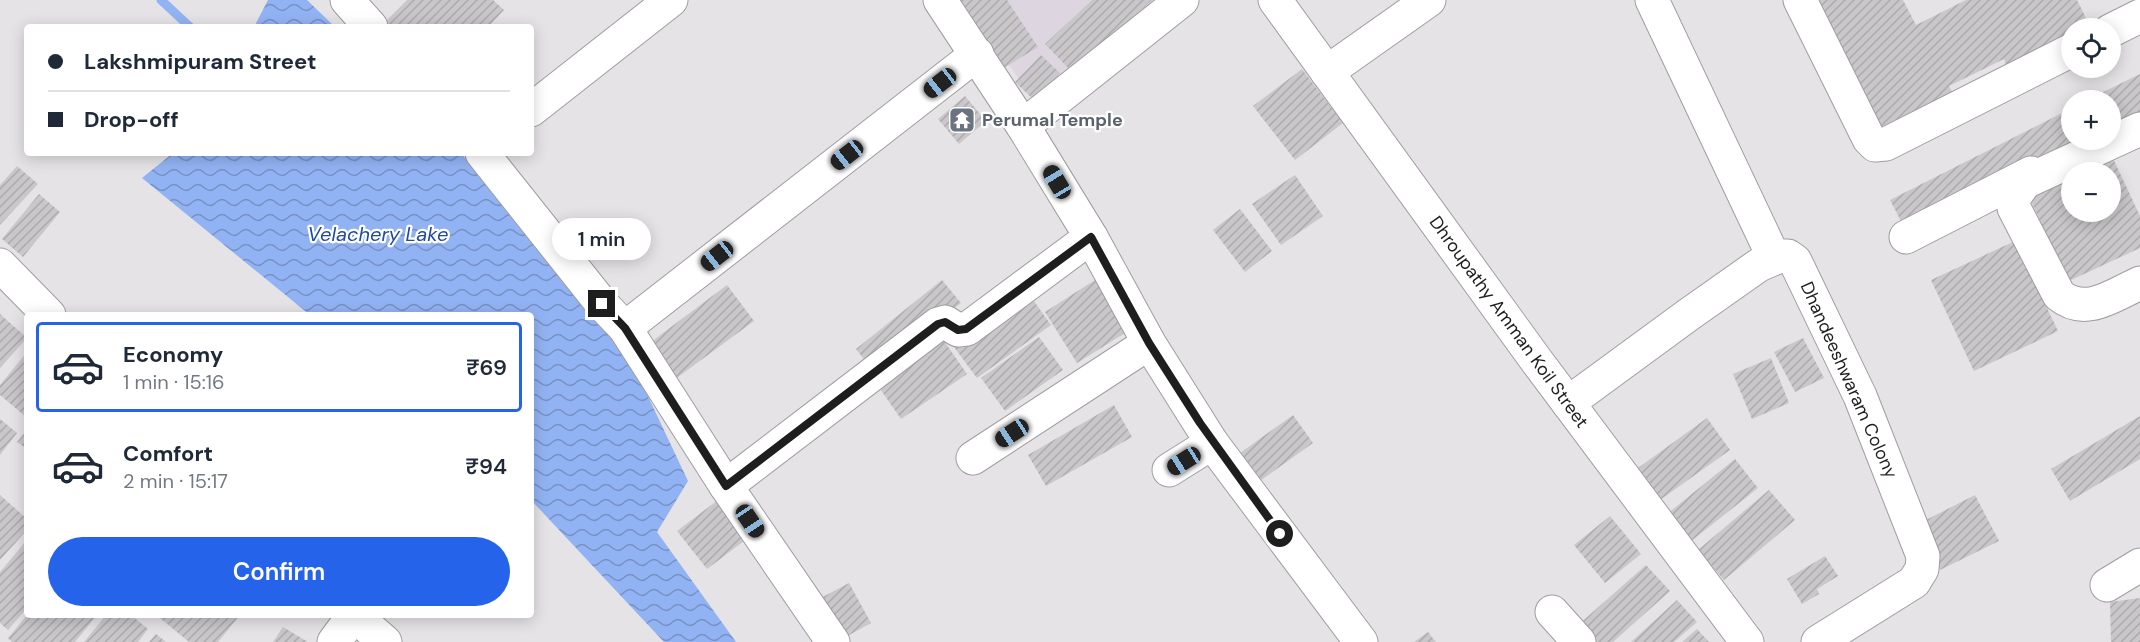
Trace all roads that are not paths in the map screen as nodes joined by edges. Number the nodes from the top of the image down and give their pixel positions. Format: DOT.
graph roads {
  1 [pos="671,0"];
  2 [pos="940,0"];
  3 [pos="1182,0"];
  4 [pos="1275,0"];
  5 [pos="1429,0"];
  6 [pos="1652,0"];
  7 [pos="1800,0"];
  8 [pos="2140,16"];
  9 [pos="2121,26"];
  10 [pos="977,54"];
  11 [pos="2061,56"];
  12 [pos="1327,72"];
  13 [pos="534,108"];
  14 [pos="2140,117"];
  15 [pos="1023,126"];
  16 [pos="2121,126"];
  17 [pos="2140,129"];
  18 [pos="2076,150"];
  19 [pos="484,156"];
  20 [pos="1091,237"];
  21 [pos="1906,237"];
  22 [pos="1774,258"];
  23 [pos="0,265"];
  24 [pos="2140,283"];
  25 [pos="47,312"];
  26 [pos="625,328"];
  27 [pos="1149,343"];
  28 [pos="1568,403"];
  29 [pos="1212,443"];
  30 [pos="973,458"];
  31 [pos="1169,470"];
  32 [pos="726,486"];
  33 [pos="2140,565"];
  34 [pos="2107,585"];
  35 [pos="1552,612"];
  36 [pos="352,618"];
  37 [pos="357,618"];
  38 [pos="334,642"];
  39 [pos="384,642"];
  40 [pos="833,642"];
  41 [pos="1361,642"];
  42 [pos="1579,642"];
  43 [pos="1748,642"];
  44 [pos="1818,642"];
  1 -- 13 [label="street"];
  2 -- 10 [label="street"];
  3 -- 15 [label="street"];
  4 -- 12 [label="street, Dhroupathy Amman Koil Street"];
  5 -- 12 [label="street"];
  6 -- 22 [label="street"];
  7 -- 11 [label="street"];
  8 -- 9 [label="street"];
  10 -- 15 [label="street"];
  10 -- 26 [label="street"];
  12 -- 28 [label="street, Dhroupathy Amman Koil Street"];
  14 -- 16 [label="street"];
  15 -- 20 [label="street"];
  17 -- 24 [label="street"];
  18 -- 21 [label="street"];
  19 -- 26 [label="street"];
  20 -- 27 [label="street"];
  20 -- 32 [label="street"];
  22 -- 28 [label="street"];
  22 -- 44 [label="street, Dhandeeshwaram Colony"];
  23 -- 25 [label="street"];
  26 -- 32 [label="street"];
  27 -- 29 [label="street"];
  27 -- 30 [label="street"];
  28 -- 43 [label="street, Dhroupathy Amman Koil Street"];
  29 -- 31 [label="street"];
  29 -- 41 [label="street"];
  32 -- 40 [label="street"];
  33 -- 34 [label="street"];
  35 -- 42 [label="street"];
  36 -- 38 [label="street"];
  37 -- 39 [label="street"];
}
